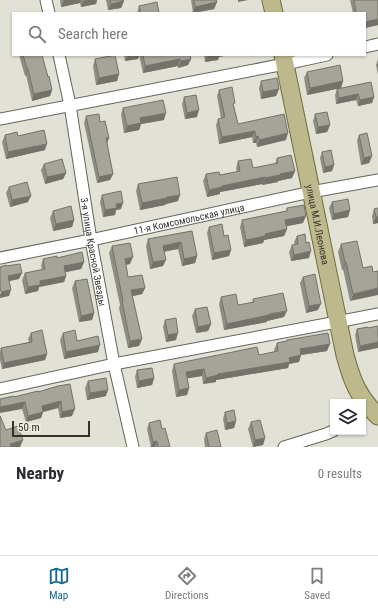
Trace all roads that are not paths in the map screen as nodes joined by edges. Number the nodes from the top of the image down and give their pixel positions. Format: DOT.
graph roads {
  1 [pos="46,0"];
  2 [pos="271,0"];
  3 [pos="49,12"];
  4 [pos="274,12"];
  5 [pos="378,44"];
  6 [pos="366,46"];
  7 [pos="59,56"];
  8 [pos="318,56"];
  9 [pos="284,60"];
  10 [pos="70,105"];
  11 [pos="0,119"];
  12 [pos="378,180"];
  13 [pos="311,192"];
  14 [pos="91,240"];
  15 [pos="0,258"];
  16 [pos="378,314"];
  17 [pos="338,322"];
  18 [pos="114,364"];
  19 [pos="0,389"];
  20 [pos="370,412"];
  21 [pos="330,432"];
  22 [pos="133,447"];
  23 [pos="284,447"];
  1 -- 3 [label="street"];
  2 -- 4 [label="main road"];
  5 -- 6 [label="street"];
  7 -- 10 [label="street, 3-я улица Красной Звезды"];
  8 -- 9 [label="street"];
  9 -- 10 [label="street"];
  9 -- 13 [label="main road, улица М.И.Леонова"];
  10 -- 11 [label="street"];
  10 -- 14 [label="street, 3-я улица Красной Звезды"];
  12 -- 13 [label="street, 11-я Комсомольская улица"];
  13 -- 14 [label="street, 11-я Комсомольская улица"];
  13 -- 17 [label="main road, улица М.И.Леонова"];
  14 -- 15 [label="street, 11-я Комсомольская улица"];
  14 -- 18 [label="street, 3-я улица Красной Звезды"];
  16 -- 17 [label="street"];
  17 -- 18 [label="street"];
  17 -- 20 [label="main road, улица М.И.Леонова"];
  18 -- 19 [label="street"];
  18 -- 22 [label="street, 3-я улица Красной Звезды"];
  21 -- 23 [label="street"];
}
